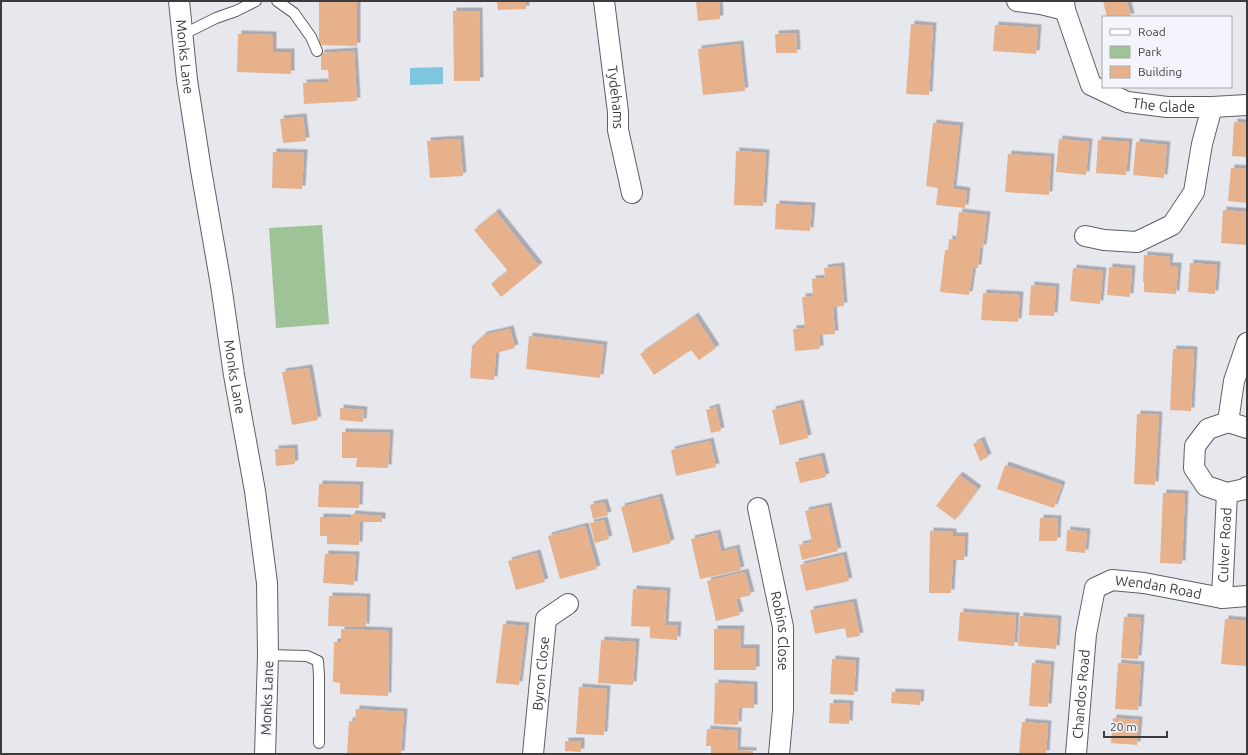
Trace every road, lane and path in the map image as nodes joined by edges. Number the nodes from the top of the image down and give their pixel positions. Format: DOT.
graph roads {
  1 [pos="179,1"];
  2 [pos="256,1"];
  3 [pos="277,1"];
  4 [pos="604,1"];
  5 [pos="1017,1"];
  6 [pos="1065,5"];
  7 [pos="182,35"];
  8 [pos="317,51"];
  9 [pos="1247,105"];
  10 [pos="1212,107"];
  11 [pos="632,193"];
  12 [pos="1085,236"];
  13 [pos="1247,343"];
  14 [pos="1238,425"];
  15 [pos="1247,487"];
  16 [pos="1227,493"];
  17 [pos="758,508"];
  18 [pos="1247,596"];
  19 [pos="1222,598"];
  20 [pos="568,604"];
  21 [pos="1086,634"];
  22 [pos="268,655"];
  23 [pos="319,743"];
  24 [pos="265,754"];
  25 [pos="533,754"];
  26 [pos="779,754"];
  27 [pos="1076,754"];
  1 -- 7 [label="street, Monks Lane"];
  2 -- 7 [label="lane"];
  3 -- 8 [label="lane"];
  4 -- 11 [label="street, Tydehams"];
  5 -- 6 [label="street, The Glade"];
  6 -- 10 [label="street, The Glade"];
  7 -- 22 [label="street, Monks Lane"];
  9 -- 10 [label="street, The Glade"];
  10 -- 12 [label="street"];
  13 -- 14 [label="street, Culver Road"];
  14 -- 16 [label="street, Culver Road"];
  15 -- 16 [label="street, Culver Road"];
  16 -- 19 [label="street, Culver Road"];
  17 -- 26 [label="street, Robins Close"];
  18 -- 19 [label="street, Wendan Road"];
  19 -- 21 [label="street, Wendan Road"];
  20 -- 25 [label="street, Byron Close"];
  21 -- 27 [label="street, Chandos Road"];
  22 -- 23 [label="lane"];
  22 -- 24 [label="street, Monks Lane"];
}
